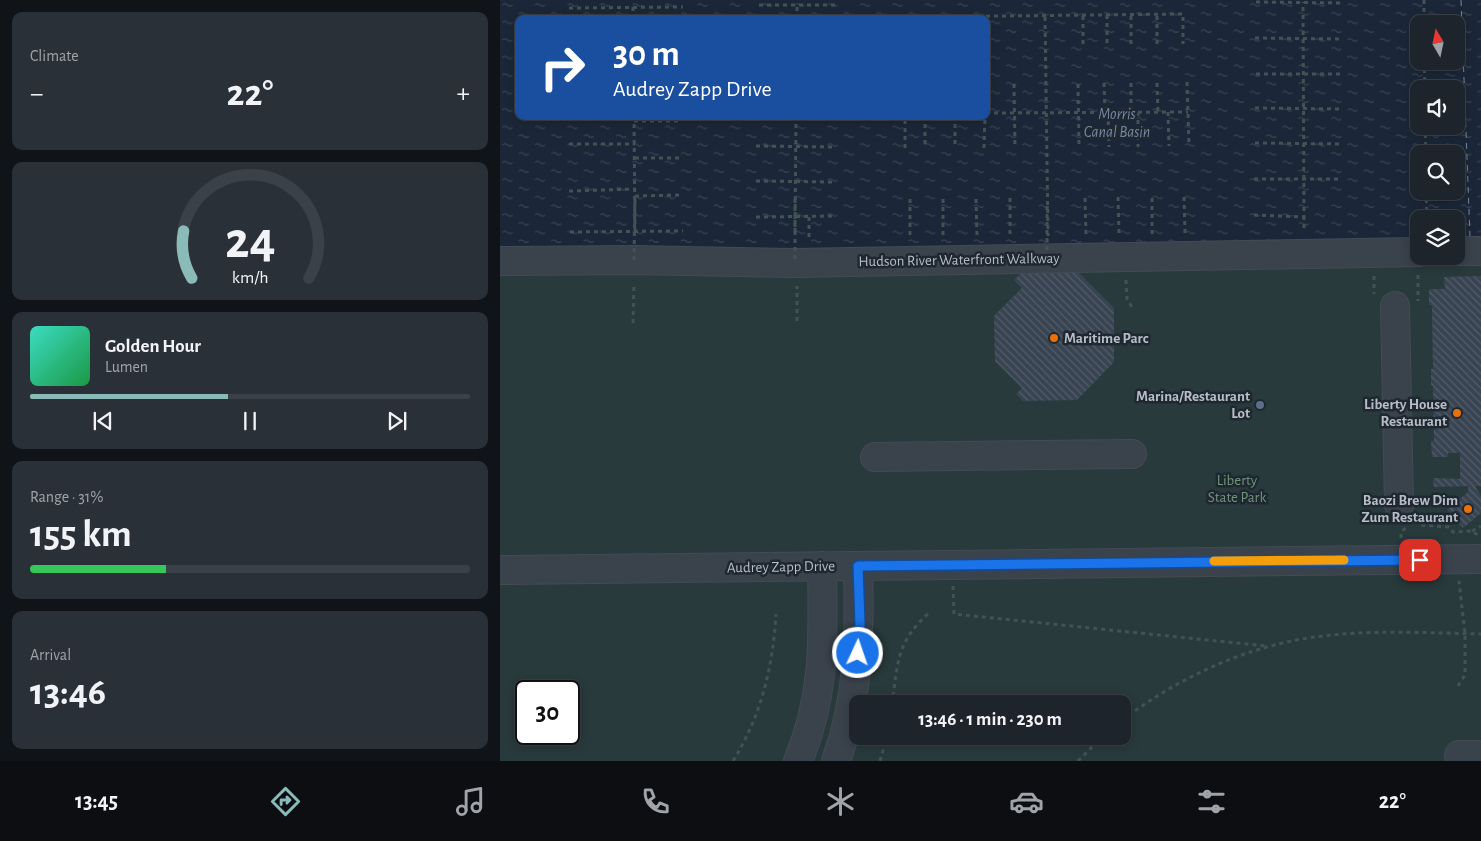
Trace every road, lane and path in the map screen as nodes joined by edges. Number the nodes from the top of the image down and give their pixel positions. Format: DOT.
graph roads {
  1 [pos="1424,0"];
  2 [pos="1256,2"];
  3 [pos="1303,2"];
  4 [pos="1343,2"];
  5 [pos="759,5"];
  6 [pos="797,5"];
  7 [pos="836,6"];
  8 [pos="682,7"];
  9 [pos="568,8"];
  10 [pos="633,8"];
  11 [pos="1157,14"];
  12 [pos="633,15"];
  13 [pos="797,15"];
  14 [pos="1107,15"];
  15 [pos="1132,15"];
  16 [pos="1424,15"];
  17 [pos="1045,16"];
  18 [pos="1083,16"];
  19 [pos="990,17"];
  20 [pos="1255,38"];
  21 [pos="1303,39"];
  22 [pos="1341,39"];
  23 [pos="1108,44"];
  24 [pos="1131,44"];
  25 [pos="1157,44"];
  26 [pos="1183,44"];
  27 [pos="1083,45"];
  28 [pos="1256,74"];
  29 [pos="1304,74"];
  30 [pos="1341,74"];
  31 [pos="1187,82"];
  32 [pos="1104,83"];
  33 [pos="1131,83"];
  34 [pos="1157,83"];
  35 [pos="1014,84"];
  36 [pos="1078,84"];
  37 [pos="1255,108"];
  38 [pos="1304,108"];
  39 [pos="1342,109"];
  40 [pos="1107,112"];
  41 [pos="1131,112"];
  42 [pos="1138,112"];
  43 [pos="1158,112"];
  44 [pos="1168,112"];
  45 [pos="1188,112"];
  46 [pos="1014,113"];
  47 [pos="1046,113"];
  48 [pos="1079,113"];
  49 [pos="990,114"];
  50 [pos="796,120"];
  51 [pos="905,120"];
  52 [pos="925,120"];
  53 [pos="955,120"];
  54 [pos="986,120"];
  55 [pos="634,121"];
  56 [pos="681,121"];
  57 [pos="1255,143"];
  58 [pos="569,144"];
  59 [pos="635,144"];
  60 [pos="1304,144"];
  61 [pos="1342,144"];
  62 [pos="756,146"];
  63 [pos="796,146"];
  64 [pos="1169,146"];
  65 [pos="1189,146"];
  66 [pos="834,147"];
  67 [pos="1109,147"];
  68 [pos="1138,147"];
  69 [pos="905,148"];
  70 [pos="925,148"];
  71 [pos="955,148"];
  72 [pos="984,148"];
  73 [pos="1014,148"];
  74 [pos="1079,148"];
  75 [pos="635,158"];
  76 [pos="682,158"];
  77 [pos="1254,179"];
  78 [pos="1304,179"];
  79 [pos="1342,179"];
  80 [pos="756,181"];
  81 [pos="795,182"];
  82 [pos="833,182"];
  83 [pos="635,189"];
  84 [pos="1304,190"];
  85 [pos="570,191"];
  86 [pos="683,195"];
  87 [pos="635,196"];
  88 [pos="1184,196"];
  89 [pos="1118,197"];
  90 [pos="1152,197"];
  91 [pos="976,198"];
  92 [pos="1010,198"];
  93 [pos="1085,198"];
  94 [pos="795,199"];
  95 [pos="910,199"];
  96 [pos="943,199"];
  97 [pos="1047,204"];
  98 [pos="1254,215"];
  99 [pos="833,216"];
  100 [pos="756,217"];
  101 [pos="795,217"];
  102 [pos="809,217"];
  103 [pos="683,231"];
  104 [pos="570,232"];
  105 [pos="635,232"];
  106 [pos="795,232"];
  107 [pos="1119,235"];
  108 [pos="1152,235"];
  109 [pos="1185,235"];
  110 [pos="1086,236"];
  111 [pos="910,237"];
  112 [pos="943,237"];
  113 [pos="977,237"];
  114 [pos="1010,237"];
  115 [pos="1047,247"];
  116 [pos="1465,251"];
  117 [pos="1481,251"];
  118 [pos="1410,252"];
  119 [pos="1373,253"];
  120 [pos="1304,254"];
  121 [pos="801,255"];
  122 [pos="500,261"];
  123 [pos="634,269"];
  124 [pos="1127,299"];
  125 [pos="1385,302"];
  126 [pos="1133,309"];
  127 [pos="797,321"];
  128 [pos="633,324"];
  129 [pos="1132,454"];
  130 [pos="875,457"];
  131 [pos="1407,513"];
  132 [pos="1481,526"];
  133 [pos="1472,531"];
  134 [pos="1481,538"];
  135 [pos="1469,559"];
  136 [pos="1401,560"];
  137 [pos="822,566"];
  138 [pos="858,566"];
  139 [pos="500,570"];
  140 [pos="929,613"];
  141 [pos="776,614"];
  142 [pos="954,614"];
  143 [pos="1465,634"];
  144 [pos="1481,634"];
  145 [pos="1269,647"];
  146 [pos="1458,686"];
  147 [pos="893,695"];
  148 [pos="1131,714"];
  149 [pos="884,745"];
  150 [pos="1094,745"];
  151 [pos="733,761"];
  152 [pos="798,761"];
  153 [pos="836,761"];
  154 [pos="880,761"];
  155 [pos="1078,761"];
  1 -- 16 [label="path"];
  2 -- 3 [label="path"];
  3 -- 4 [label="path"];
  3 -- 21 [label="path"];
  5 -- 6 [label="path"];
  6 -- 7 [label="path"];
  6 -- 13 [label="path"];
  8 -- 10 [label="path"];
  9 -- 10 [label="path"];
  10 -- 12 [label="path"];
  11 -- 15 [label="path"];
  11 -- 25 [label="path"];
  11 -- 26 [label="path"];
  14 -- 15 [label="path"];
  14 -- 18 [label="path"];
  14 -- 23 [label="path"];
  15 -- 24 [label="path"];
  17 -- 18 [label="path"];
  17 -- 19 [label="path"];
  17 -- 47 [label="path"];
  18 -- 27 [label="path"];
  20 -- 21 [label="path"];
  21 -- 22 [label="path"];
  21 -- 29 [label="path"];
  28 -- 29 [label="path"];
  29 -- 30 [label="path"];
  29 -- 38 [label="path"];
  31 -- 45 [label="path"];
  32 -- 40 [label="path"];
  33 -- 41 [label="path"];
  34 -- 43 [label="path"];
  35 -- 46 [label="path"];
  36 -- 48 [label="path"];
  37 -- 38 [label="path"];
  38 -- 39 [label="path"];
  38 -- 60 [label="path"];
  40 -- 41 [label="path"];
  40 -- 48 [label="path"];
  40 -- 67 [label="path"];
  41 -- 42 [label="path"];
  42 -- 43 [label="path"];
  42 -- 68 [label="path"];
  43 -- 44 [label="path"];
  44 -- 45 [label="path"];
  44 -- 64 [label="path"];
  45 -- 65 [label="path"];
  46 -- 47 [label="path"];
  46 -- 49 [label="path"];
  46 -- 73 [label="path"];
  47 -- 48 [label="path"];
  47 -- 97 [label="path"];
  48 -- 74 [label="path"];
  50 -- 63 [label="path"];
  51 -- 69 [label="path"];
  52 -- 70 [label="path"];
  53 -- 71 [label="path"];
  54 -- 72 [label="path"];
  55 -- 56 [label="path"];
  55 -- 59 [label="path"];
  57 -- 60 [label="path"];
  58 -- 59 [label="path"];
  59 -- 75 [label="path"];
  60 -- 61 [label="path"];
  60 -- 78 [label="path"];
  62 -- 63 [label="path"];
  63 -- 66 [label="path"];
  63 -- 81 [label="path"];
  75 -- 76 [label="path"];
  75 -- 83 [label="path"];
  77 -- 78 [label="path"];
  78 -- 79 [label="path"];
  78 -- 84 [label="path"];
  80 -- 81 [label="path"];
  81 -- 82 [label="path"];
  81 -- 94 [label="path"];
  83 -- 85 [label="path"];
  83 -- 87 [label="path"];
  84 -- 98 [label="path"];
  84 -- 120 [label="path"];
  86 -- 87 [label="path"];
  87 -- 105 [label="path"];
  87 -- 123 [label="path, bridge"];
  88 -- 109 [label="path"];
  89 -- 107 [label="path"];
  90 -- 108 [label="path"];
  91 -- 113 [label="path"];
  92 -- 114 [label="path"];
  93 -- 110 [label="path"];
  94 -- 101 [label="path"];
  94 -- 121 [label="path, bridge"];
  95 -- 111 [label="path"];
  96 -- 112 [label="path"];
  97 -- 115 [label="path, bridge"];
  97 -- 115 [label="path"];
  99 -- 102 [label="path"];
  100 -- 101 [label="path"];
  101 -- 102 [label="path"];
  101 -- 106 [label="path"];
  102 -- 121 [label="path"];
  103 -- 105 [label="path"];
  104 -- 105 [label="path"];
  115 -- 120 [label="street, Hudson River Waterfront Walkway"];
  115 -- 121 [label="street, Hudson River Waterfront Walkway"];
  116 -- 117 [label="street"];
  118 -- 119 [label="street, Hudson River Waterfront Walkway"];
  119 -- 120 [label="street, Hudson River Waterfront Walkway"];
  119 -- 125 [label="path"];
  121 -- 123 [label="street, Hudson River Waterfront Walkway"];
  121 -- 127 [label="path"];
  122 -- 123 [label="street, Hudson River Waterfront Walkway"];
  123 -- 128 [label="path"];
  124 -- 126 [label="path"];
  125 -- 131 [label="street"];
  129 -- 130 [label="street"];
  131 -- 133 [label="path"];
  131 -- 136 [label="path"];
  132 -- 133 [label="path"];
  133 -- 134 [label="path"];
  135 -- 136 [label="street, Audrey Zapp Drive"];
  135 -- 143 [label="path"];
  136 -- 138 [label="street, Audrey Zapp Drive"];
  137 -- 138 [label="street, Audrey Zapp Drive"];
  137 -- 139 [label="street, Audrey Zapp Drive"];
  137 -- 152 [label="street"];
  138 -- 153 [label="street"];
  140 -- 147 [label="path"];
  141 -- 151 [label="path"];
  142 -- 145 [label="path"];
  143 -- 144 [label="path"];
  143 -- 145 [label="path"];
  143 -- 146 [label="path"];
  145 -- 148 [label="path"];
  149 -- 154 [label="path"];
  150 -- 155 [label="path"];
}
